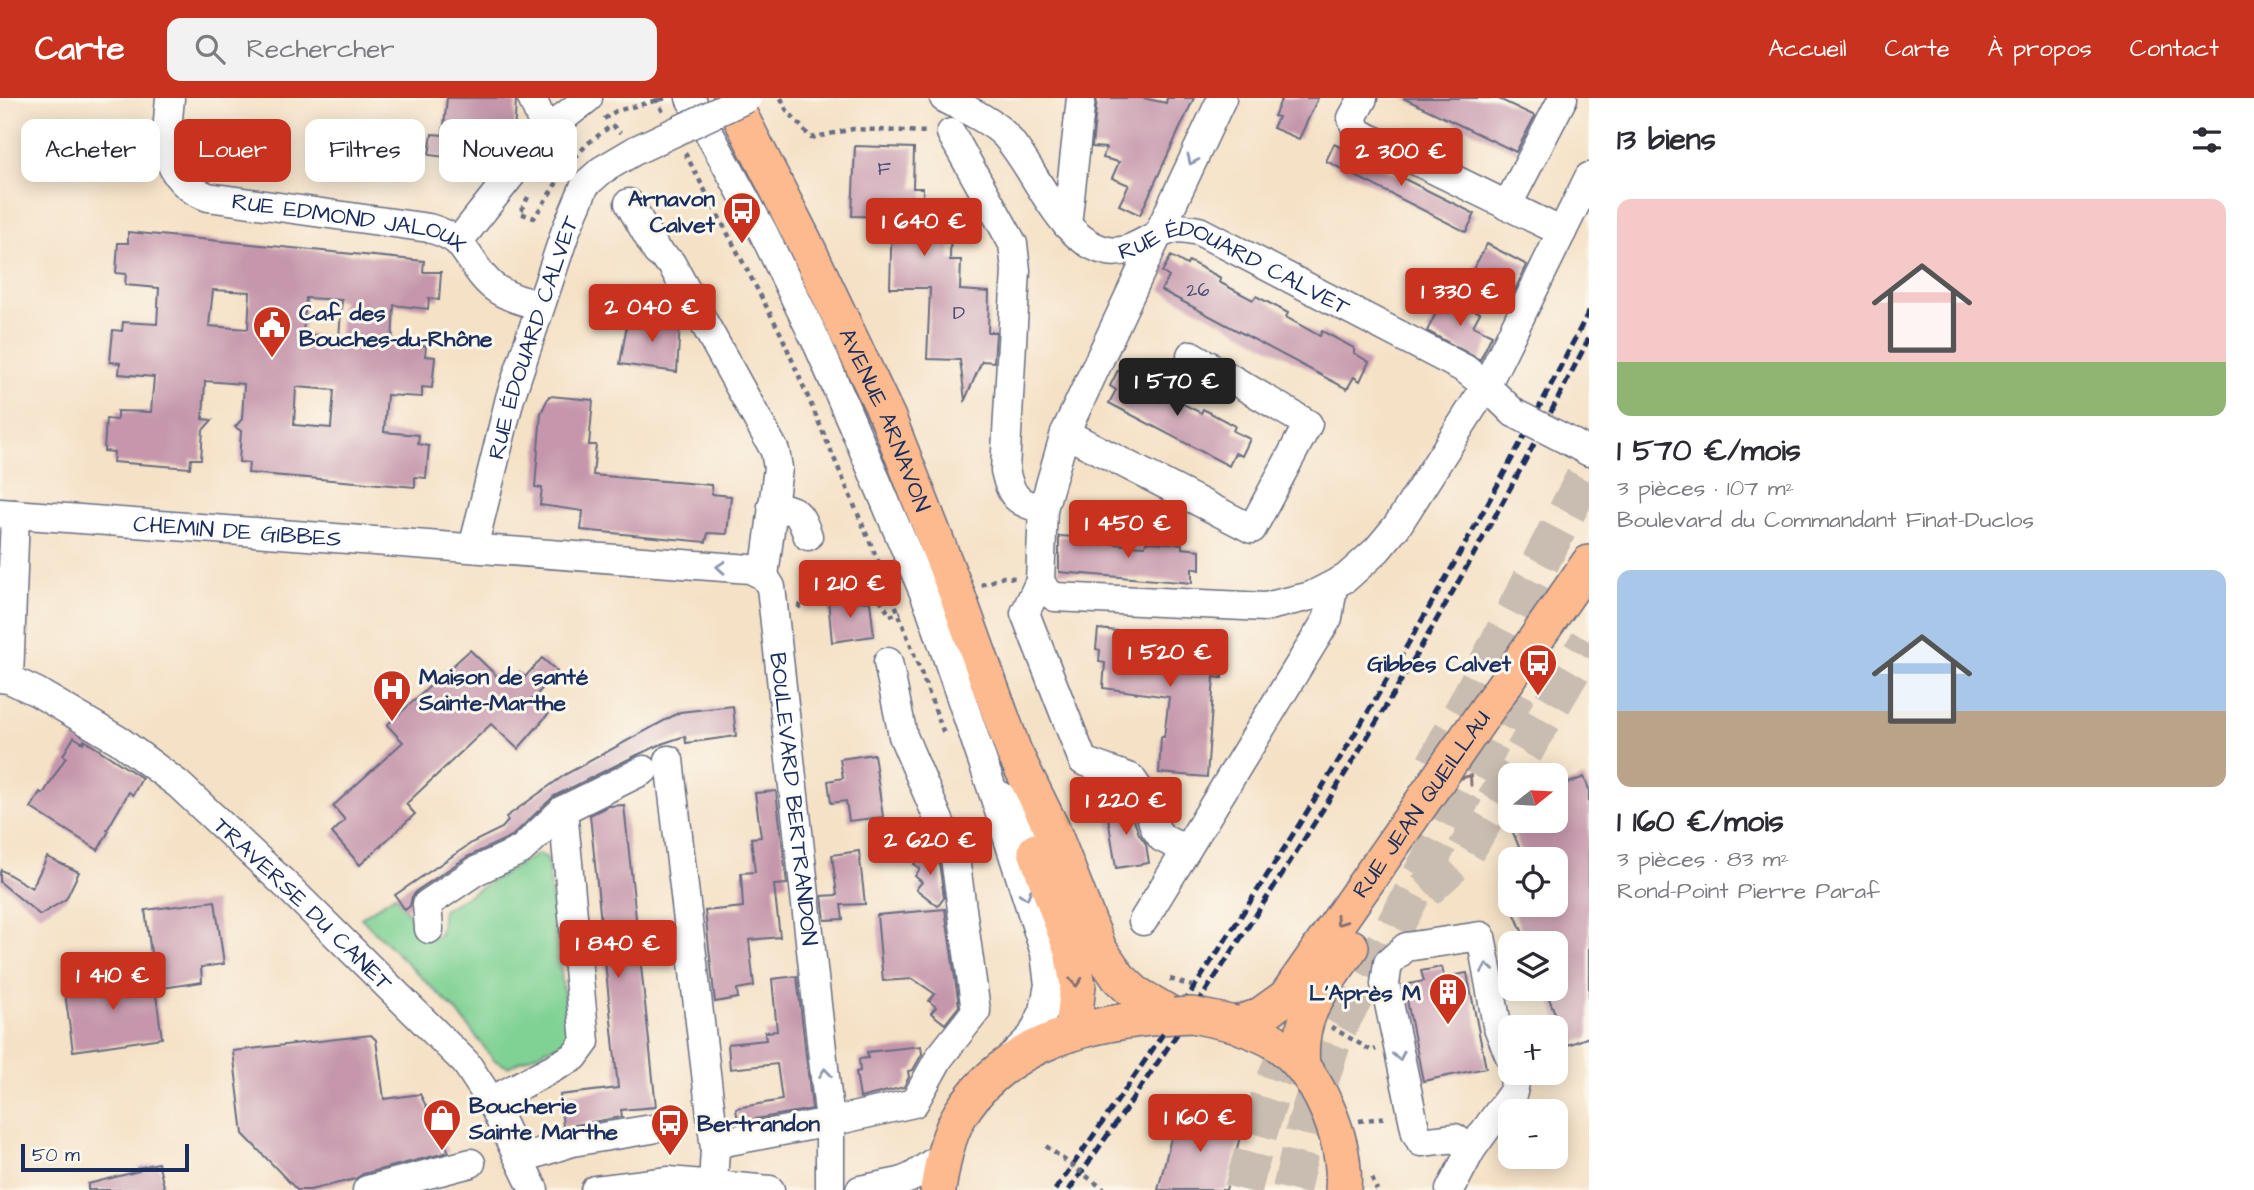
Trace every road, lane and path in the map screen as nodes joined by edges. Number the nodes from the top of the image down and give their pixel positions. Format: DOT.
graph roads {
  1 [pos="170,98"];
  2 [pos="532,98"];
  3 [pos="588,98"];
  4 [pos="690,98"];
  5 [pos="731,98"];
  6 [pos="747,98"];
  7 [pos="780,98"];
  8 [pos="944,98"];
  9 [pos="1081,98"];
  10 [pos="1222,98"];
  11 [pos="1363,98"];
  12 [pos="1563,98"];
  13 [pos="541,119"];
  14 [pos="561,119"];
  15 [pos="951,133"];
  16 [pos="1589,177"];
  17 [pos="506,182"];
  18 [pos="629,203"];
  19 [pos="1507,206"];
  20 [pos="1067,225"];
  21 [pos="1562,232"];
  22 [pos="1157,234"];
  23 [pos="458,242"];
  24 [pos="540,305"];
  25 [pos="1191,355"];
  26 [pos="1486,386"];
  27 [pos="1065,433"];
  28 [pos="1578,446"];
  29 [pos="772,506"];
  30 [pos="1043,509"];
  31 [pos="7,514"];
  32 [pos="808,536"];
  33 [pos="473,548"];
  34 [pos="764,576"];
  35 [pos="1003,577"];
  36 [pos="1040,581"];
  37 [pos="1333,586"];
  38 [pos="1585,588"];
  39 [pos="943,601"];
  40 [pos="775,625"];
  41 [pos="888,662"];
  42 [pos="5,678"];
  43 [pos="1014,752"];
  44 [pos="990,783"];
  45 [pos="563,810"];
  46 [pos="1030,833"];
  47 [pos="1186,849"];
  48 [pos="1143,921"];
  49 [pos="429,929"];
  50 [pos="1098,949"];
  51 [pos="1135,1006"];
  52 [pos="1322,1022"];
  53 [pos="1235,1024"];
  54 [pos="1498,1028"];
  55 [pos="1073,1031"];
  56 [pos="1372,1051"];
  57 [pos="1006,1063"];
  58 [pos="1302,1066"];
  59 [pos="1514,1085"];
  60 [pos="491,1101"];
  61 [pos="1393,1116"];
  62 [pos="1357,1121"];
  63 [pos="830,1122"];
  64 [pos="652,1129"];
  65 [pos="1046,1146"];
  66 [pos="715,1149"];
  67 [pos="1471,1150"];
  68 [pos="944,1155"];
  69 [pos="520,1159"];
  70 [pos="471,1164"];
  71 [pos="444,1181"];
  72 [pos="713,1184"];
  73 [pos="1347,1184"];
  74 [pos="641,1187"];
  75 [pos="367,1190"];
  76 [pos="534,1190"];
  77 [pos="596,1190"];
  78 [pos="770,1190"];
  79 [pos="830,1190"];
  80 [pos="860,1190"];
  81 [pos="938,1190"];
  82 [pos="1105,1190"];
  83 [pos="1450,1190"];
  1 -- 23 [label="street, RUE EDMOND JALOUX"];
  2 -- 13 [label="street"];
  3 -- 14 [label="street"];
  4 -- 39 [label="street"];
  5 -- 39 [label="main road, AVENUE ARNAVON"];
  6 -- 24 [label="street, RUE ÉDOUARD CALVET, bridge"];
  7 -- 15 [label="path"];
  8 -- 20 [label="street, RUE ÉDOUARD CALVET"];
  9 -- 20 [label="street"];
  10 -- 22 [label="street, one-way"];
  11 -- 19 [label="street"];
  12 -- 19 [label="street"];
  15 -- 30 [label="street"];
  16 -- 21 [label="street"];
  17 -- 23 [label="street"];
  18 -- 29 [label="street"];
  19 -- 21 [label="street"];
  20 -- 22 [label="street, RUE ÉDOUARD CALVET"];
  21 -- 26 [label="street"];
  22 -- 26 [label="street, RUE ÉDOUARD CALVET"];
  22 -- 27 [label="street"];
  23 -- 24 [label="street, RUE EDMOND JALOUX"];
  24 -- 33 [label="street, RUE ÉDOUARD CALVET"];
  25 -- 27 [label="street"];
  26 -- 28 [label="street, RUE ÉDOUARD CALVET, bridge"];
  26 -- 37 [label="street"];
  27 -- 30 [label="street"];
  29 -- 32 [label="street"];
  29 -- 34 [label="street"];
  30 -- 36 [label="street"];
  31 -- 33 [label="street, CHEMIN DE GIBBES"];
  31 -- 42 [label="street"];
  34 -- 33 [label="street, one-way"];
  34 -- 40 [label="street, BOULEVARD BERTRANDON"];
  35 -- 39 [label="path"];
  36 -- 37 [label="street"];
  36 -- 47 [label="street"];
  37 -- 47 [label="street"];
  38 -- 53 [label="main road, RUE JEAN QUEILLAU, one-way"];
  58 -- 38 [label="main road, RUE JEAN QUEILLAU, one-way"];
  39 -- 40 [label="path"];
  39 -- 43 [label="main road, AVENUE ARNAVON"];
  39 -- 44 [label="street"];
  63 -- 40 [label="street, BOULEVARD BERTRANDON, one-way"];
  41 -- 63 [label="street"];
  42 -- 60 [label="street, TRAVERSE DU CANET"];
  43 -- 46 [label="main road, AVENUE ARNAVON"];
  43 -- 50 [label="main road, AVENUE ARNAVON"];
  44 -- 46 [label="street"];
  44 -- 57 [label="street, one-way"];
  45 -- 49 [label="street"];
  45 -- 60 [label="street"];
  45 -- 66 [label="street"];
  46 -- 50 [label="street"];
  46 -- 55 [label="main road, AVENUE ARNAVON, one-way"];
  47 -- 48 [label="street"];
  50 -- 51 [label="main road, AVENUE ARNAVON"];
  51 -- 53 [label="main road, AVENUE ARNAVON, bridge"];
  51 -- 55 [label="main road"];
  52 -- 56 [label="path"];
  53 -- 58 [label="main road"];
  54 -- 67 [label="street, one-way"];
  55 -- 57 [label="main road"];
  57 -- 68 [label="main road"];
  58 -- 73 [label="main road"];
  59 -- 67 [label="street"];
  60 -- 69 [label="street, TRAVERSE DU CANET"];
  61 -- 62 [label="path"];
  63 -- 66 [label="street"];
  63 -- 79 [label="street, BOULEVARD BERTRANDON"];
  64 -- 69 [label="street"];
  65 -- 82 [label="path, bridge"];
  66 -- 72 [label="street"];
  67 -- 83 [label="street"];
  68 -- 80 [label="street"];
  68 -- 81 [label="main road"];
  69 -- 76 [label="street, TRAVERSE DU CANET"];
  70 -- 71 [label="street"];
  71 -- 75 [label="street"];
  72 -- 74 [label="street"];
  72 -- 78 [label="street"];
  74 -- 77 [label="street"];
}
